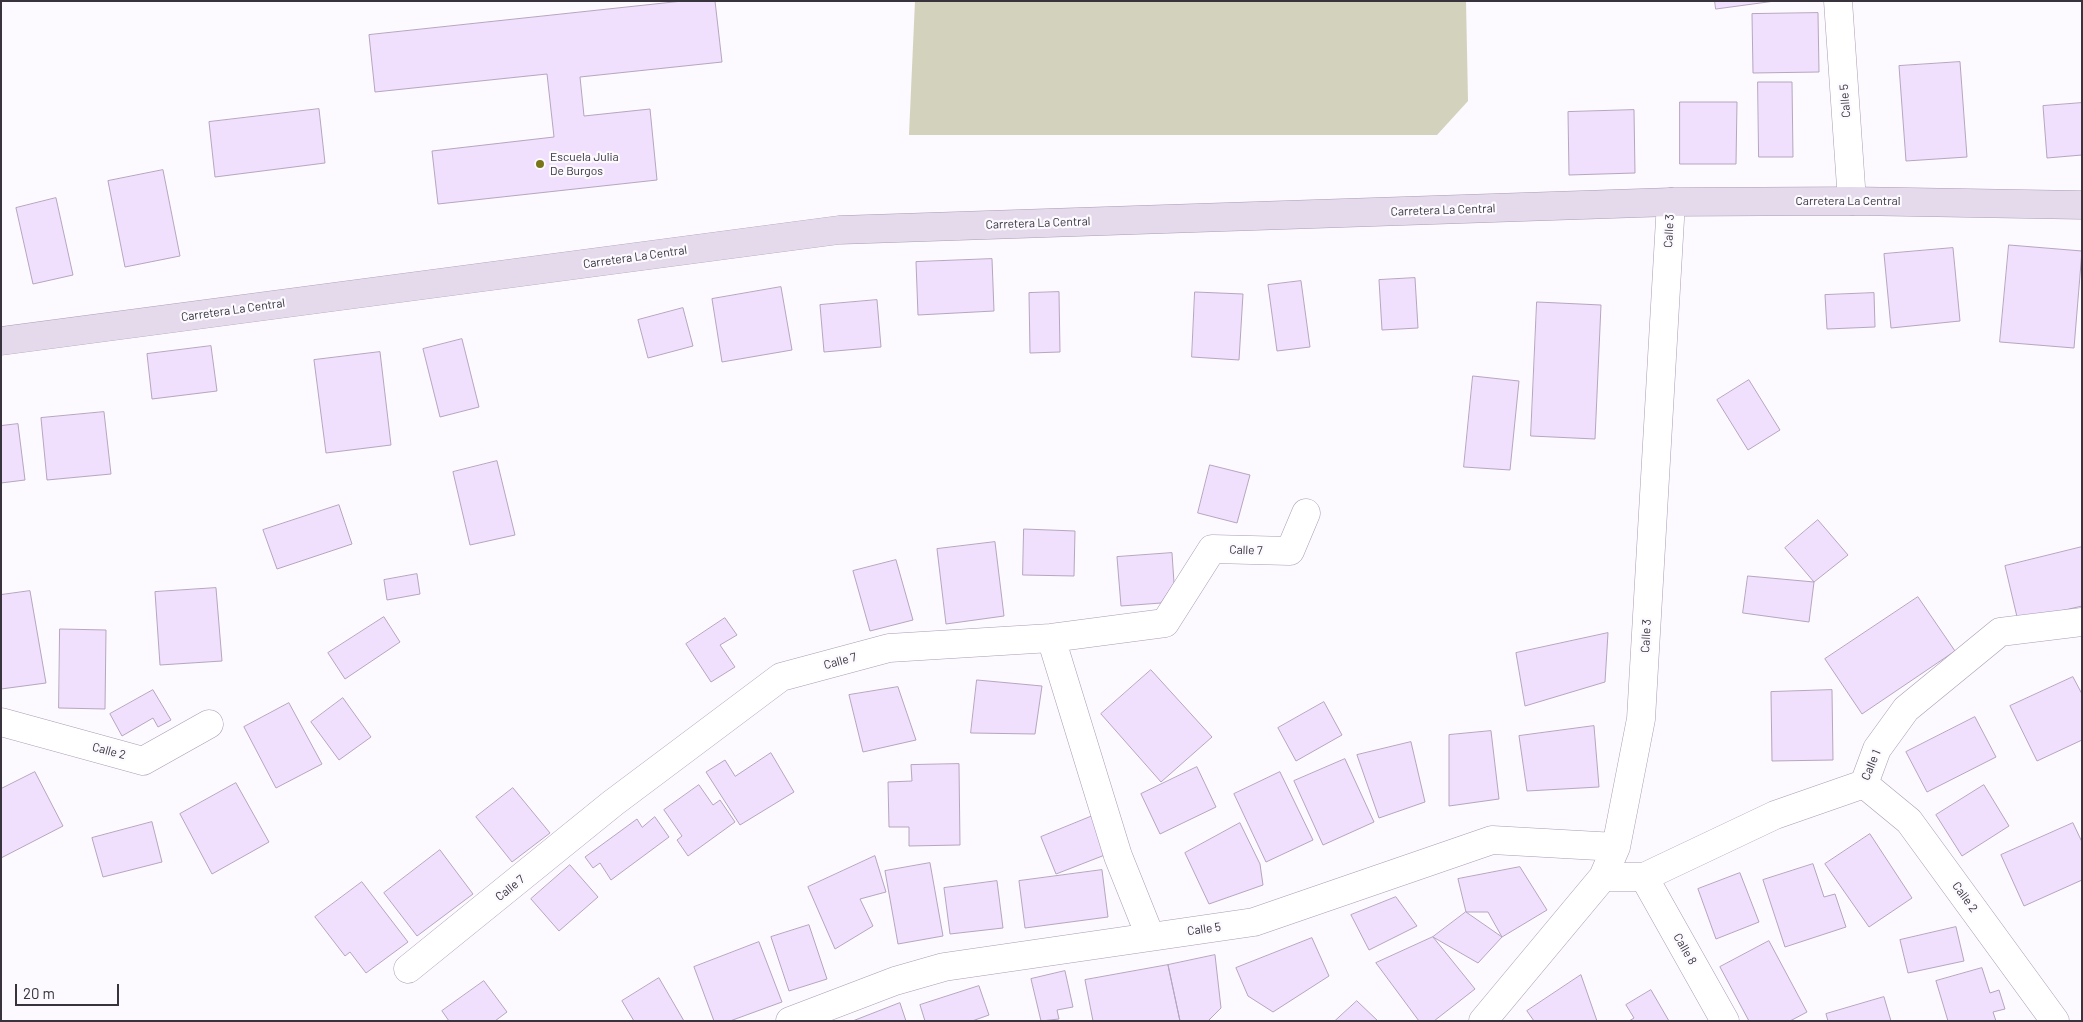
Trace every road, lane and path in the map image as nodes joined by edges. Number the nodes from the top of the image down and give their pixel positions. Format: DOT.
graph roads {
  1 [pos="1838,1"];
  2 [pos="1852,201"];
  3 [pos="1671,202"];
  4 [pos="2082,205"];
  5 [pos="1,341"];
  6 [pos="1306,513"];
  7 [pos="2082,622"];
  8 [pos="1051,638"];
  9 [pos="1,722"];
  10 [pos="210,724"];
  11 [pos="1864,784"];
  12 [pos="1616,847"];
  13 [pos="1604,877"];
  14 [pos="1644,877"];
  15 [pos="1150,936"];
  16 [pos="408,969"];
  17 [pos="790,1021"];
  18 [pos="1483,1021"];
  19 [pos="1725,1021"];
  20 [pos="2055,1021"];
  1 -- 2 [label="street, Calle 5"];
  2 -- 3 [label="street, Carretera La Central"];
  2 -- 4 [label="street, Carretera La Central"];
  3 -- 5 [label="street, Carretera La Central"];
  3 -- 12 [label="street, Calle 3"];
  6 -- 8 [label="street, Calle 7"];
  7 -- 11 [label="street, Calle 1"];
  8 -- 15 [label="street"];
  8 -- 16 [label="street, Calle 7"];
  9 -- 10 [label="street, Calle 2"];
  11 -- 14 [label="street, Calle 1"];
  11 -- 20 [label="street, Calle 2"];
  12 -- 13 [label="street, Calle 3"];
  12 -- 15 [label="street, Calle 5"];
  13 -- 14 [label="street, Calle 1"];
  13 -- 18 [label="street, Calle 3"];
  14 -- 19 [label="street, Calle 8"];
  15 -- 17 [label="street, Calle 5"];
}
